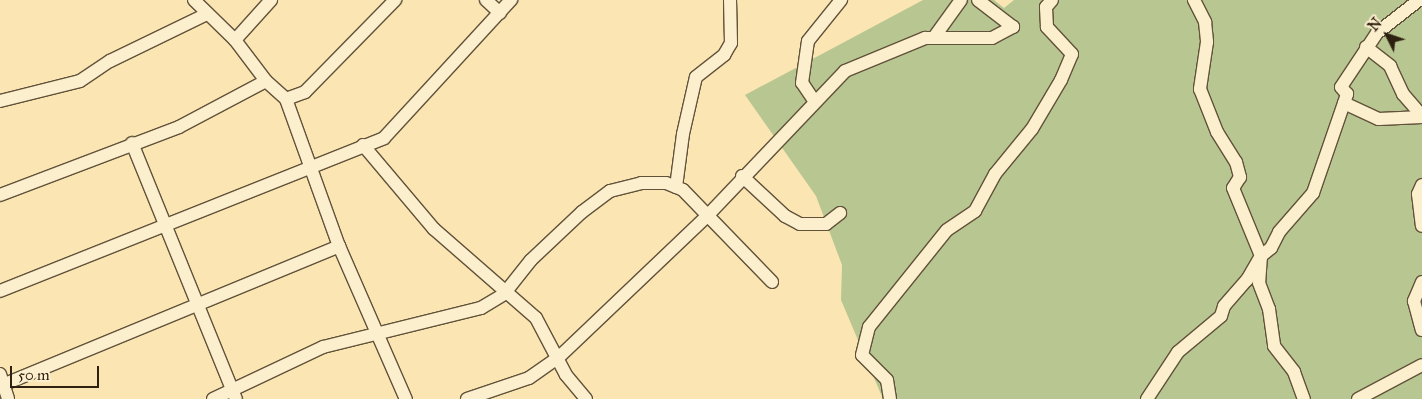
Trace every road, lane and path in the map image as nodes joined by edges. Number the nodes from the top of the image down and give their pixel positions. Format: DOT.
graph roads {
  1 [pos="194,0"];
  2 [pos="272,0"];
  3 [pos="395,0"];
  4 [pos="486,0"];
  5 [pos="511,0"];
  6 [pos="730,0"];
  7 [pos="841,0"];
  8 [pos="961,0"];
  9 [pos="978,0"];
  10 [pos="1052,0"];
  11 [pos="1194,0"];
  12 [pos="1419,0"];
  13 [pos="500,13"];
  14 [pos="208,14"];
  15 [pos="935,36"];
  16 [pos="235,40"];
  17 [pos="1366,47"];
  18 [pos="266,81"];
  19 [pos="286,99"];
  20 [pos="0,101"];
  21 [pos="815,102"];
  22 [pos="1344,103"];
  23 [pos="1422,117"];
  24 [pos="132,143"];
  25 [pos="363,145"];
  26 [pos="309,166"];
  27 [pos="742,176"];
  28 [pos="1422,185"];
  29 [pos="676,187"];
  30 [pos="0,195"];
  31 [pos="710,214"];
  32 [pos="840,214"];
  33 [pos="163,224"];
  34 [pos="1422,226"];
  35 [pos="339,246"];
  36 [pos="1260,256"];
  37 [pos="772,282"];
  38 [pos="1422,282"];
  39 [pos="0,291"];
  40 [pos="504,294"];
  41 [pos="196,303"];
  42 [pos="1422,330"];
  43 [pos="378,334"];
  44 [pos="1422,355"];
  45 [pos="558,358"];
  46 [pos="1422,365"];
  47 [pos="1,381"];
  48 [pos="234,395"];
  49 [pos="8,399"];
  50 [pos="213,399"];
  51 [pos="406,399"];
  52 [pos="467,399"];
  53 [pos="586,399"];
  54 [pos="890,399"];
  55 [pos="1148,399"];
  56 [pos="1304,399"];
  57 [pos="1358,399"];
  1 -- 14 [label="street"];
  2 -- 16 [label="street"];
  3 -- 19 [label="street"];
  4 -- 13 [label="street"];
  5 -- 13 [label="street"];
  6 -- 29 [label="street"];
  7 -- 21 [label="street"];
  8 -- 15 [label="street"];
  9 -- 15 [label="street"];
  10 -- 54 [label="street"];
  11 -- 36 [label="street"];
  12 -- 17 [label="street"];
  13 -- 25 [label="street"];
  14 -- 16 [label="street"];
  14 -- 20 [label="street"];
  15 -- 21 [label="street"];
  16 -- 18 [label="street"];
  17 -- 22 [label="street"];
  17 -- 23 [label="street"];
  18 -- 19 [label="street"];
  18 -- 24 [label="street"];
  19 -- 26 [label="street"];
  21 -- 27 [label="street"];
  22 -- 23 [label="street"];
  22 -- 36 [label="street"];
  24 -- 30 [label="street"];
  24 -- 33 [label="street"];
  25 -- 26 [label="street"];
  25 -- 40 [label="street"];
  26 -- 33 [label="street"];
  26 -- 35 [label="street"];
  27 -- 31 [label="street"];
  27 -- 32 [label="street"];
  28 -- 34 [label="street"];
  29 -- 31 [label="street"];
  29 -- 40 [label="street"];
  31 -- 37 [label="street"];
  31 -- 45 [label="street"];
  33 -- 39 [label="street"];
  33 -- 41 [label="street"];
  35 -- 41 [label="street"];
  35 -- 43 [label="street"];
  36 -- 55 [label="street"];
  36 -- 56 [label="street"];
  38 -- 42 [label="street"];
  40 -- 43 [label="street"];
  40 -- 45 [label="street"];
  41 -- 47 [label="street"];
  41 -- 48 [label="street"];
  43 -- 48 [label="street"];
  43 -- 51 [label="street"];
  44 -- 46 [label="street"];
  45 -- 52 [label="street"];
  45 -- 53 [label="street"];
  46 -- 57 [label="street"];
  47 -- 49 [label="street"];
  48 -- 50 [label="street"];
}
